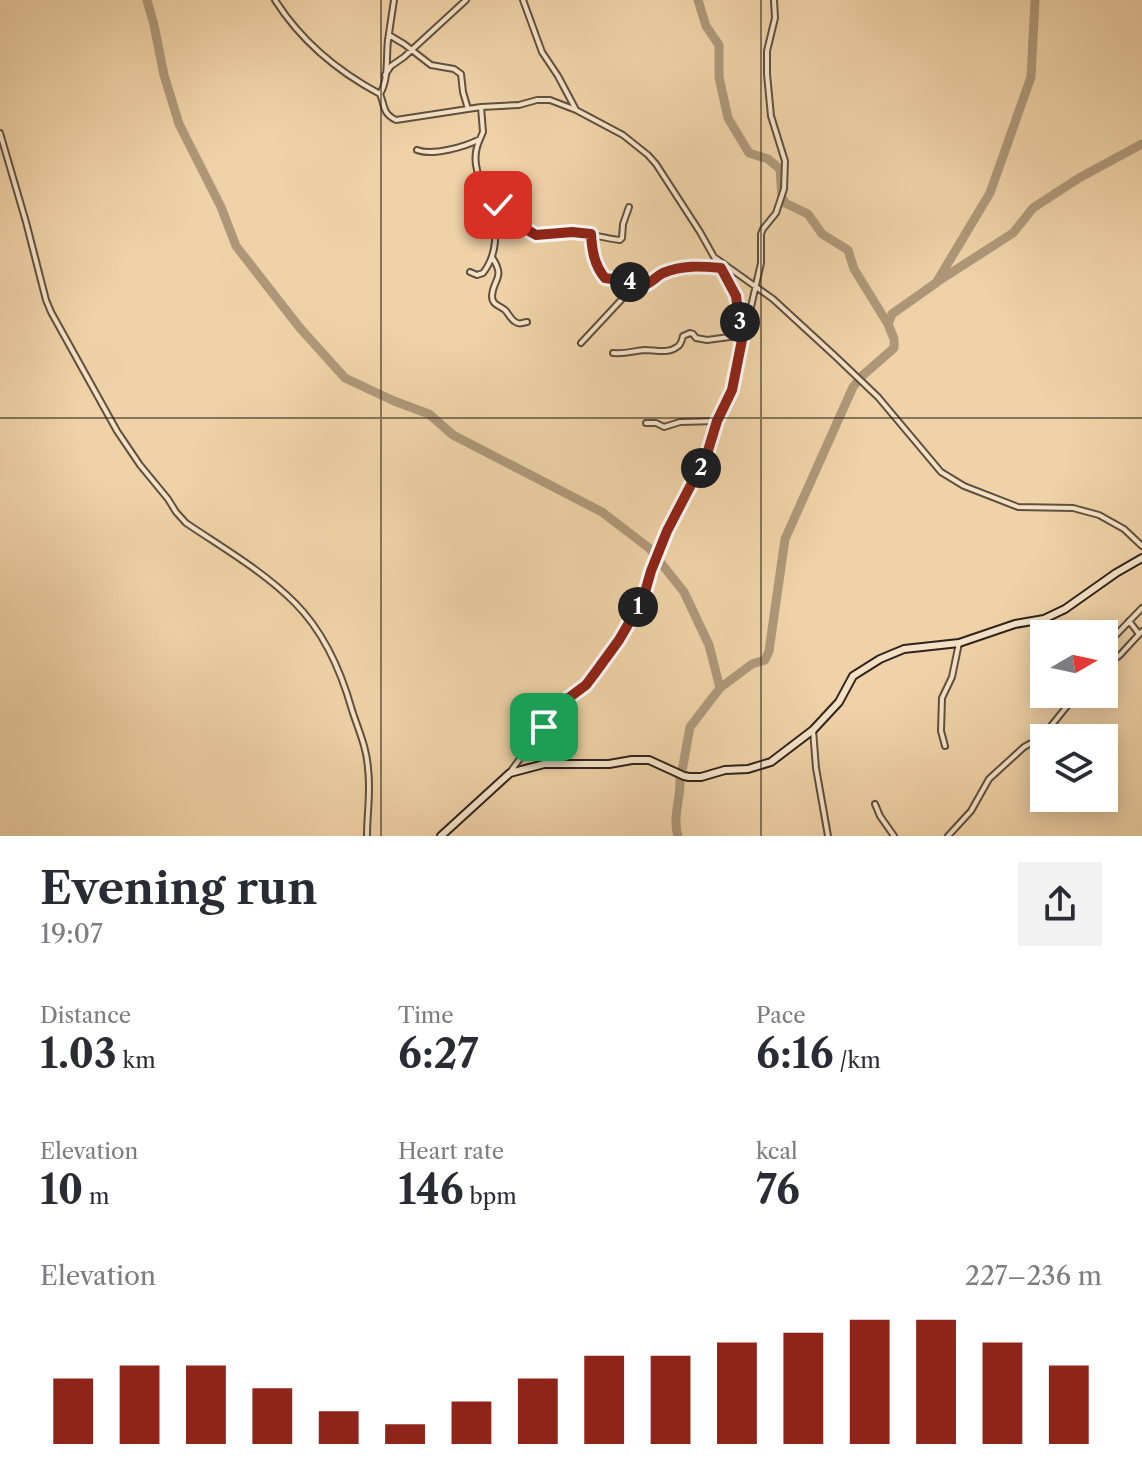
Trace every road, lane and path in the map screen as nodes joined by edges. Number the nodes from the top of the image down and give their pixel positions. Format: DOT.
graph roads {
  1 [pos="275,0"];
  2 [pos="394,0"];
  3 [pos="466,0"];
  4 [pos="523,0"];
  5 [pos="774,0"];
  6 [pos="389,35"];
  7 [pos="412,50"];
  8 [pos="385,75"];
  9 [pos="380,94"];
  10 [pos="481,107"];
  11 [pos="468,109"];
  12 [pos="576,110"];
  13 [pos="0,133"];
  14 [pos="480,139"];
  15 [pos="417,150"];
  16 [pos="487,191"];
  17 [pos="629,207"];
  18 [pos="591,234"];
  19 [pos="492,257"];
  20 [pos="714,257"];
  21 [pos="721,268"];
  22 [pos="470,272"];
  23 [pos="637,283"];
  24 [pos="756,286"];
  25 [pos="527,322"];
  26 [pos="742,340"];
  27 [pos="581,343"];
  28 [pos="613,353"];
  29 [pos="717,421"];
  30 [pos="646,423"];
  31 [pos="1142,546"];
  32 [pos="1142,558"];
  33 [pos="1142,608"];
  34 [pos="1044,619"];
  35 [pos="1129,621"];
  36 [pos="1118,633"];
  37 [pos="1141,633"];
  38 [pos="959,643"];
  39 [pos="1118,656"];
  40 [pos="1066,708"];
  41 [pos="813,730"];
  42 [pos="945,746"];
  43 [pos="510,773"];
  44 [pos="875,804"];
  45 [pos="367,836"];
  46 [pos="441,836"];
  47 [pos="828,836"];
  48 [pos="894,836"];
  49 [pos="948,836"];
  1 -- 9 [label="street"];
  2 -- 6 [label="street"];
  3 -- 7 [label="street"];
  4 -- 12 [label="street"];
  5 -- 24 [label="street"];
  6 -- 7 [label="street"];
  6 -- 8 [label="street"];
  7 -- 8 [label="street"];
  7 -- 11 [label="street"];
  8 -- 9 [label="street"];
  9 -- 11 [label="street"];
  10 -- 11 [label="street"];
  10 -- 12 [label="street"];
  10 -- 14 [label="street"];
  12 -- 20 [label="street"];
  13 -- 45 [label="street"];
  14 -- 15 [label="street"];
  14 -- 16 [label="street"];
  16 -- 18 [label="street"];
  16 -- 19 [label="street"];
  17 -- 18 [label="street"];
  18 -- 23 [label="street"];
  19 -- 22 [label="street"];
  19 -- 25 [label="street"];
  20 -- 21 [label="street"];
  20 -- 24 [label="street"];
  21 -- 23 [label="street"];
  21 -- 26 [label="street"];
  23 -- 27 [label="street"];
  24 -- 26 [label="street"];
  24 -- 31 [label="street"];
  26 -- 28 [label="street"];
  26 -- 29 [label="street"];
  29 -- 30 [label="street"];
  29 -- 43 [label="street"];
  32 -- 34 [label="street"];
  33 -- 35 [label="street"];
  34 -- 38 [label="street"];
  35 -- 36 [label="street"];
  35 -- 37 [label="street"];
  37 -- 39 [label="street"];
  38 -- 41 [label="street"];
  38 -- 42 [label="street"];
  40 -- 49 [label="street"];
  41 -- 43 [label="street"];
  41 -- 47 [label="street"];
  43 -- 46 [label="street"];
  44 -- 48 [label="street"];
}
